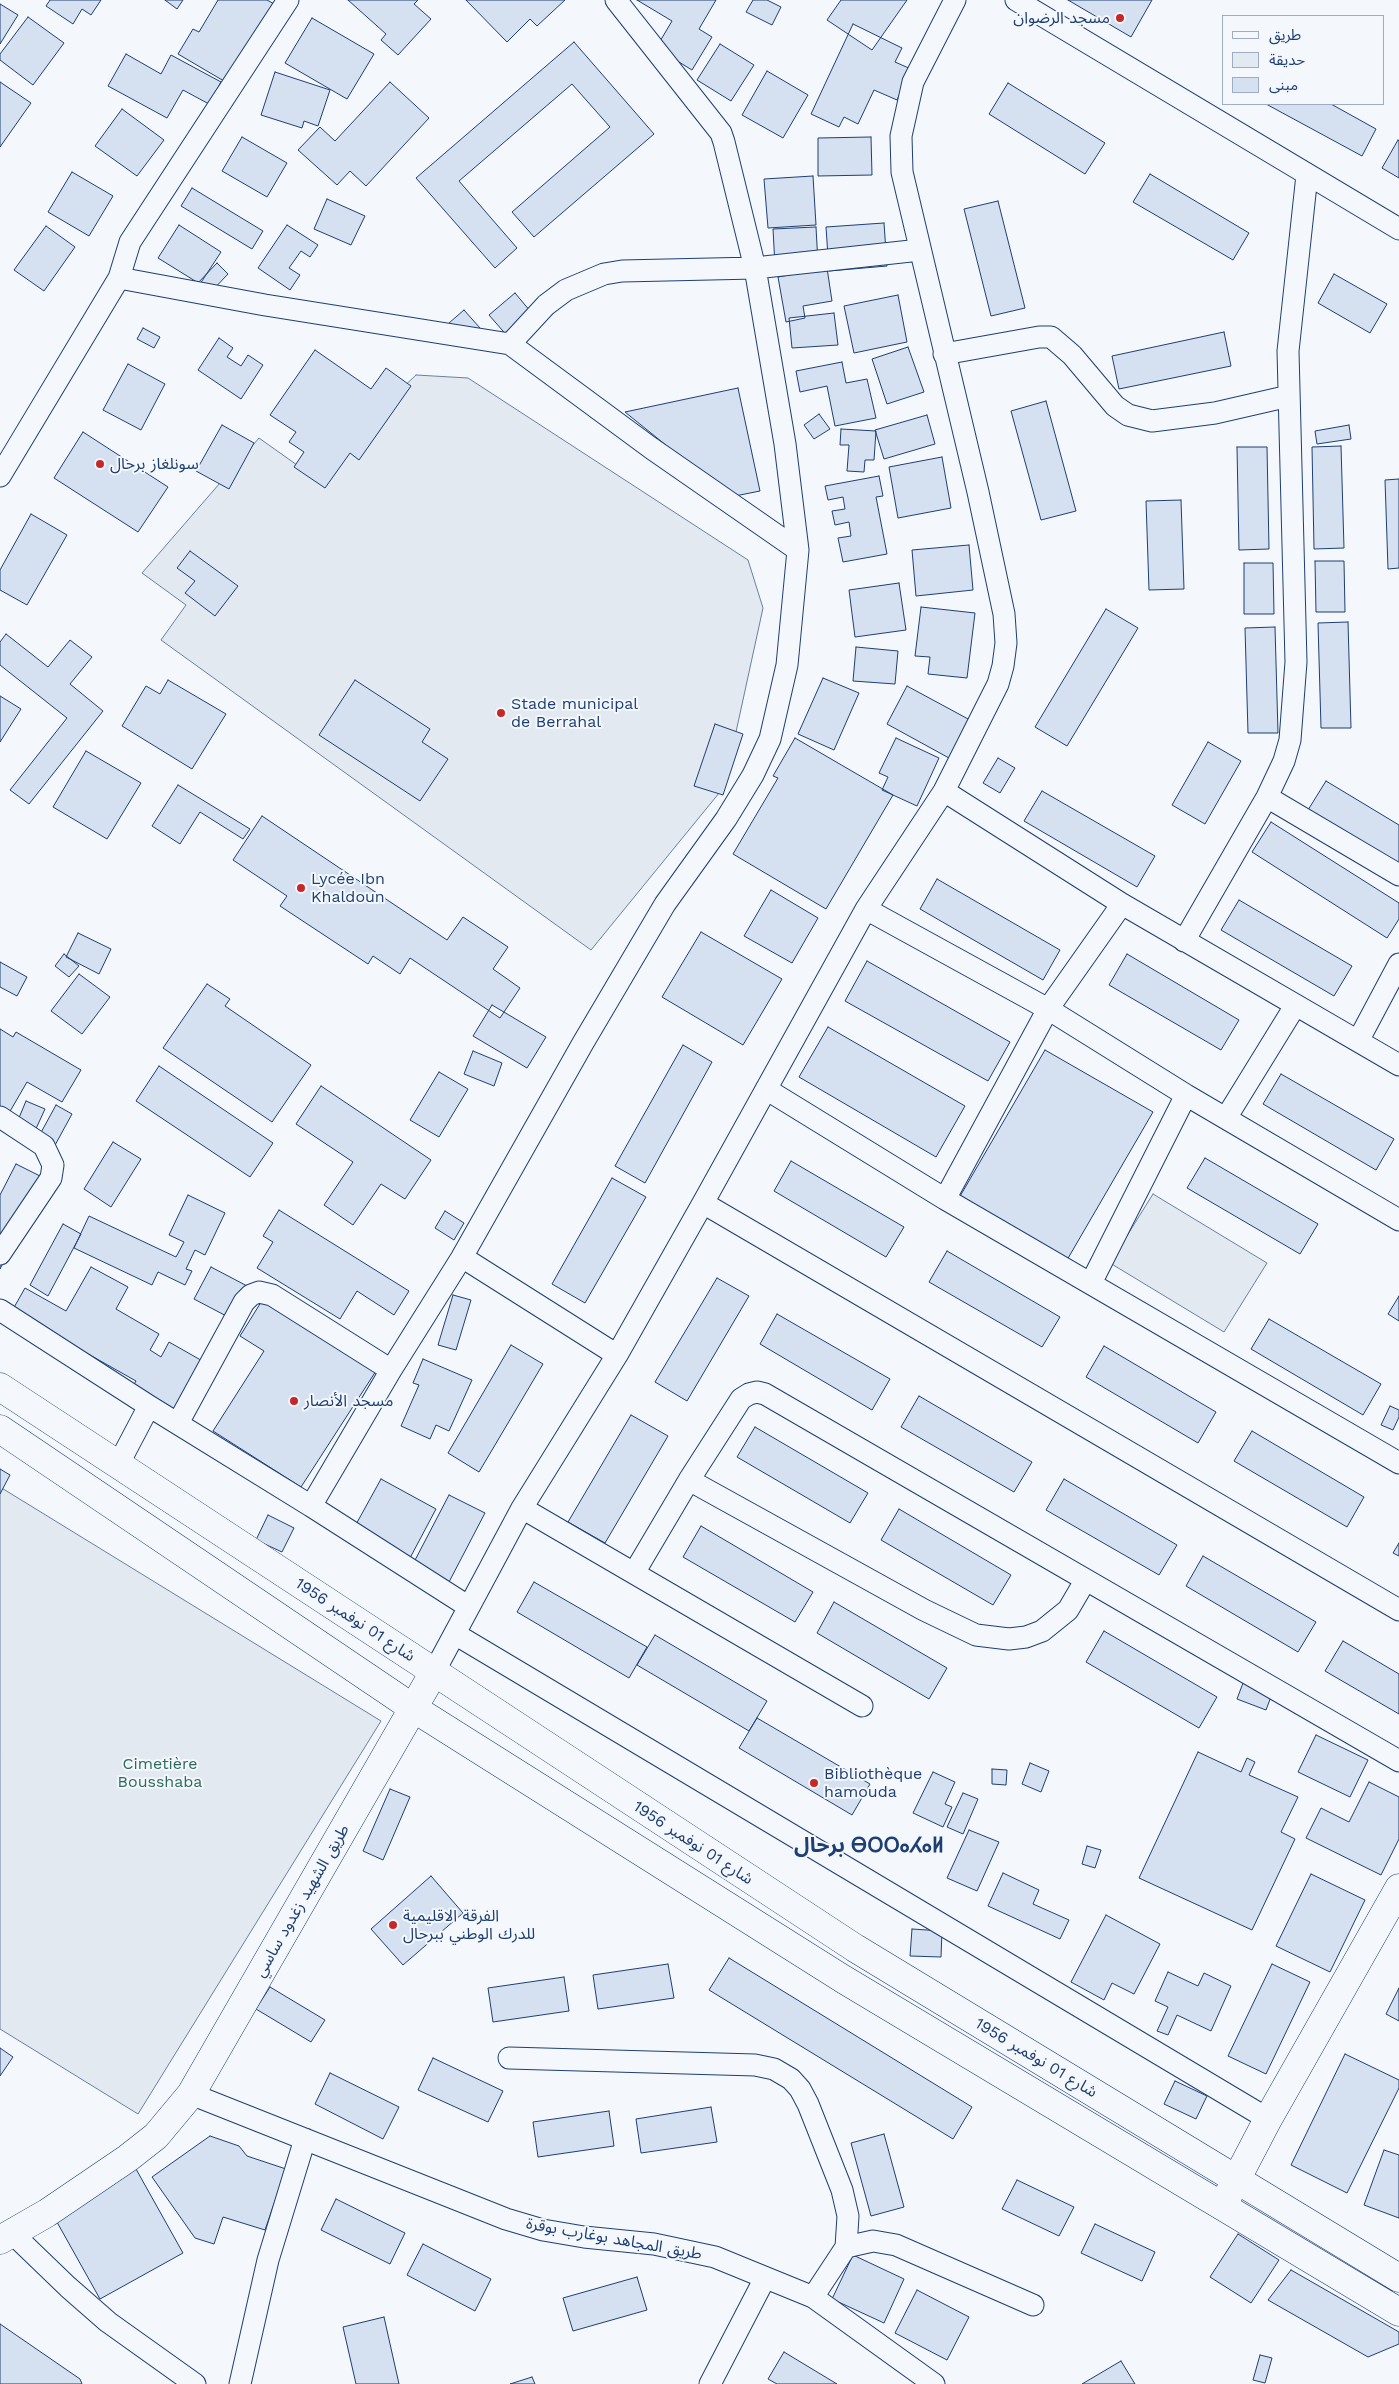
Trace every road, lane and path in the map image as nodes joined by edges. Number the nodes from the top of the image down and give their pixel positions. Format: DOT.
graph roads {
  1 [pos="288,0"];
  2 [pos="616,0"];
  3 [pos="955,0"];
  4 [pos="1016,0"];
  5 [pos="1307,175"];
  6 [pos="1399,229"];
  7 [pos="920,250"];
  8 [pos="754,268"];
  9 [pos="119,278"];
  10 [pos="510,344"];
  11 [pos="944,354"];
  12 [pos="1289,396"];
  13 [pos="0,476"];
  14 [pos="798,550"];
  15 [pos="944,791"];
  16 [pos="1267,797"];
  17 [pos="1399,875"];
  18 [pos="1122,904"];
  19 [pos="866,909"];
  20 [pos="1184,941"];
  21 [pos="1399,964"];
  22 [pos="1295,1006"];
  23 [pos="1048,1009"];
  24 [pos="1358,1041"];
  25 [pos="1399,1065"];
  26 [pos="766,1089"];
  27 [pos="1186,1095"];
  28 [pos="0,1117"];
  29 [pos="1226,1118"];
  30 [pos="945,1198"];
  31 [pos="703,1204"];
  32 [pos="1399,1220"];
  33 [pos="0,1254"];
  34 [pos="462,1257"];
  35 [pos="1091,1283"];
  36 [pos="0,1310"];
  37 [pos="617,1355"];
  38 [pos="391,1370"];
  39 [pos="0,1387"];
  40 [pos="149,1406"];
  41 [pos="178,1423"];
  42 [pos="0,1429"];
  43 [pos="1399,1463"];
  44 [pos="118,1465"];
  45 [pos="689,1480"];
  46 [pos="312,1506"];
  47 [pos="522,1508"];
  48 [pos="634,1573"];
  49 [pos="1085,1581"];
  50 [pos="469,1607"];
  51 [pos="1399,1610"];
  52 [pos="455,1634"];
  53 [pos="434,1672"];
  54 [pos="862,1706"];
  55 [pos="413,1708"];
  56 [pos="1399,1762"];
  57 [pos="1399,1888"];
  58 [pos="509,2058"];
  59 [pos="191,2094"];
  60 [pos="1268,2119"];
  61 [pos="306,2139"];
  62 [pos="1237,2180"];
  63 [pos="1223,2205"];
  64 [pos="7,2237"];
  65 [pos="846,2247"];
  66 [pos="765,2278"];
  67 [pos="1399,2278"];
  68 [pos="813,2297"];
  69 [pos="1034,2304"];
  70 [pos="1399,2312"];
  71 [pos="195,2384"];
  72 [pos="240,2384"];
  73 [pos="710,2384"];
  74 [pos="934,2384"];
  1 -- 9 [label="street"];
  2 -- 8 [label="street"];
  3 -- 7 [label="street"];
  4 -- 5 [label="street"];
  5 -- 6 [label="street"];
  5 -- 12 [label="street"];
  7 -- 8 [label="street"];
  7 -- 11 [label="street"];
  8 -- 10 [label="street"];
  8 -- 14 [label="street"];
  9 -- 10 [label="street"];
  9 -- 13 [label="street"];
  10 -- 14 [label="street"];
  11 -- 12 [label="street"];
  11 -- 15 [label="street"];
  12 -- 16 [label="street"];
  14 -- 34 [label="street"];
  15 -- 18 [label="street"];
  15 -- 19 [label="street"];
  16 -- 17 [label="street"];
  16 -- 20 [label="street"];
  18 -- 20 [label="street"];
  18 -- 23 [label="street"];
  19 -- 23 [label="street"];
  19 -- 26 [label="street"];
  20 -- 22 [label="street"];
  21 -- 24 [label="street"];
  22 -- 24 [label="street"];
  22 -- 29 [label="street"];
  23 -- 27 [label="street"];
  23 -- 30 [label="street"];
  24 -- 25 [label="street"];
  26 -- 30 [label="street"];
  26 -- 31 [label="street"];
  27 -- 29 [label="street"];
  27 -- 35 [label="street"];
  28 -- 33 [label="street"];
  29 -- 32 [label="street"];
  30 -- 35 [label="street"];
  31 -- 37 [label="street"];
  31 -- 51 [label="street"];
  34 -- 37 [label="street"];
  34 -- 38 [label="street"];
  35 -- 43 [label="street"];
  36 -- 40 [label="street"];
  37 -- 47 [label="street"];
  38 -- 41 [label="street"];
  38 -- 46 [label="street"];
  39 -- 44 [label="main road, شارع 01 نوفمبر 1956"];
  40 -- 41 [label="street"];
  40 -- 44 [label="street"];
  41 -- 46 [label="street"];
  42 -- 55 [label="main road, شارع 01 نوفمبر 1956"];
  44 -- 53 [label="main road, شارع 01 نوفمبر 1956"];
  45 -- 48 [label="street"];
  45 -- 49 [label="street"];
  45 -- 49 [label="street"];
  46 -- 50 [label="street"];
  47 -- 48 [label="street"];
  47 -- 50 [label="street"];
  48 -- 54 [label="street"];
  49 -- 56 [label="street"];
  50 -- 52 [label="street"];
  52 -- 53 [label="street"];
  52 -- 60 [label="street"];
  53 -- 55 [label="main road, طريق الشهيد زغدود ساسي"];
  53 -- 62 [label="main road, شارع 01 نوفمبر 1956"];
  55 -- 59 [label="main road, طريق الشهيد زغدود ساسي"];
  55 -- 63 [label="main road, شارع 01 نوفمبر 1956"];
  57 -- 60 [label="main road"];
  58 -- 65 [label="street"];
  59 -- 61 [label="street, طريق المجاهد بوغارب بوقرة"];
  59 -- 64 [label="main road, طريق الشهيد زغدود ساسي"];
  60 -- 62 [label="main road"];
  61 -- 66 [label="street, طريق المجاهد بوغارب بوقرة"];
  61 -- 72 [label="street"];
  62 -- 63 [label="main road"];
  62 -- 67 [label="main road, شارع 01 نوفمبر 1956"];
  63 -- 70 [label="main road, شارع 01 نوفمبر 1956"];
  64 -- 71 [label="street"];
  65 -- 68 [label="street"];
  65 -- 69 [label="street"];
  66 -- 68 [label="street, طريق المجاهد بوغارب بوقرة"];
  66 -- 73 [label="street"];
  68 -- 74 [label="street, طريق المجاهد بوغارب بوقرة"];
}
